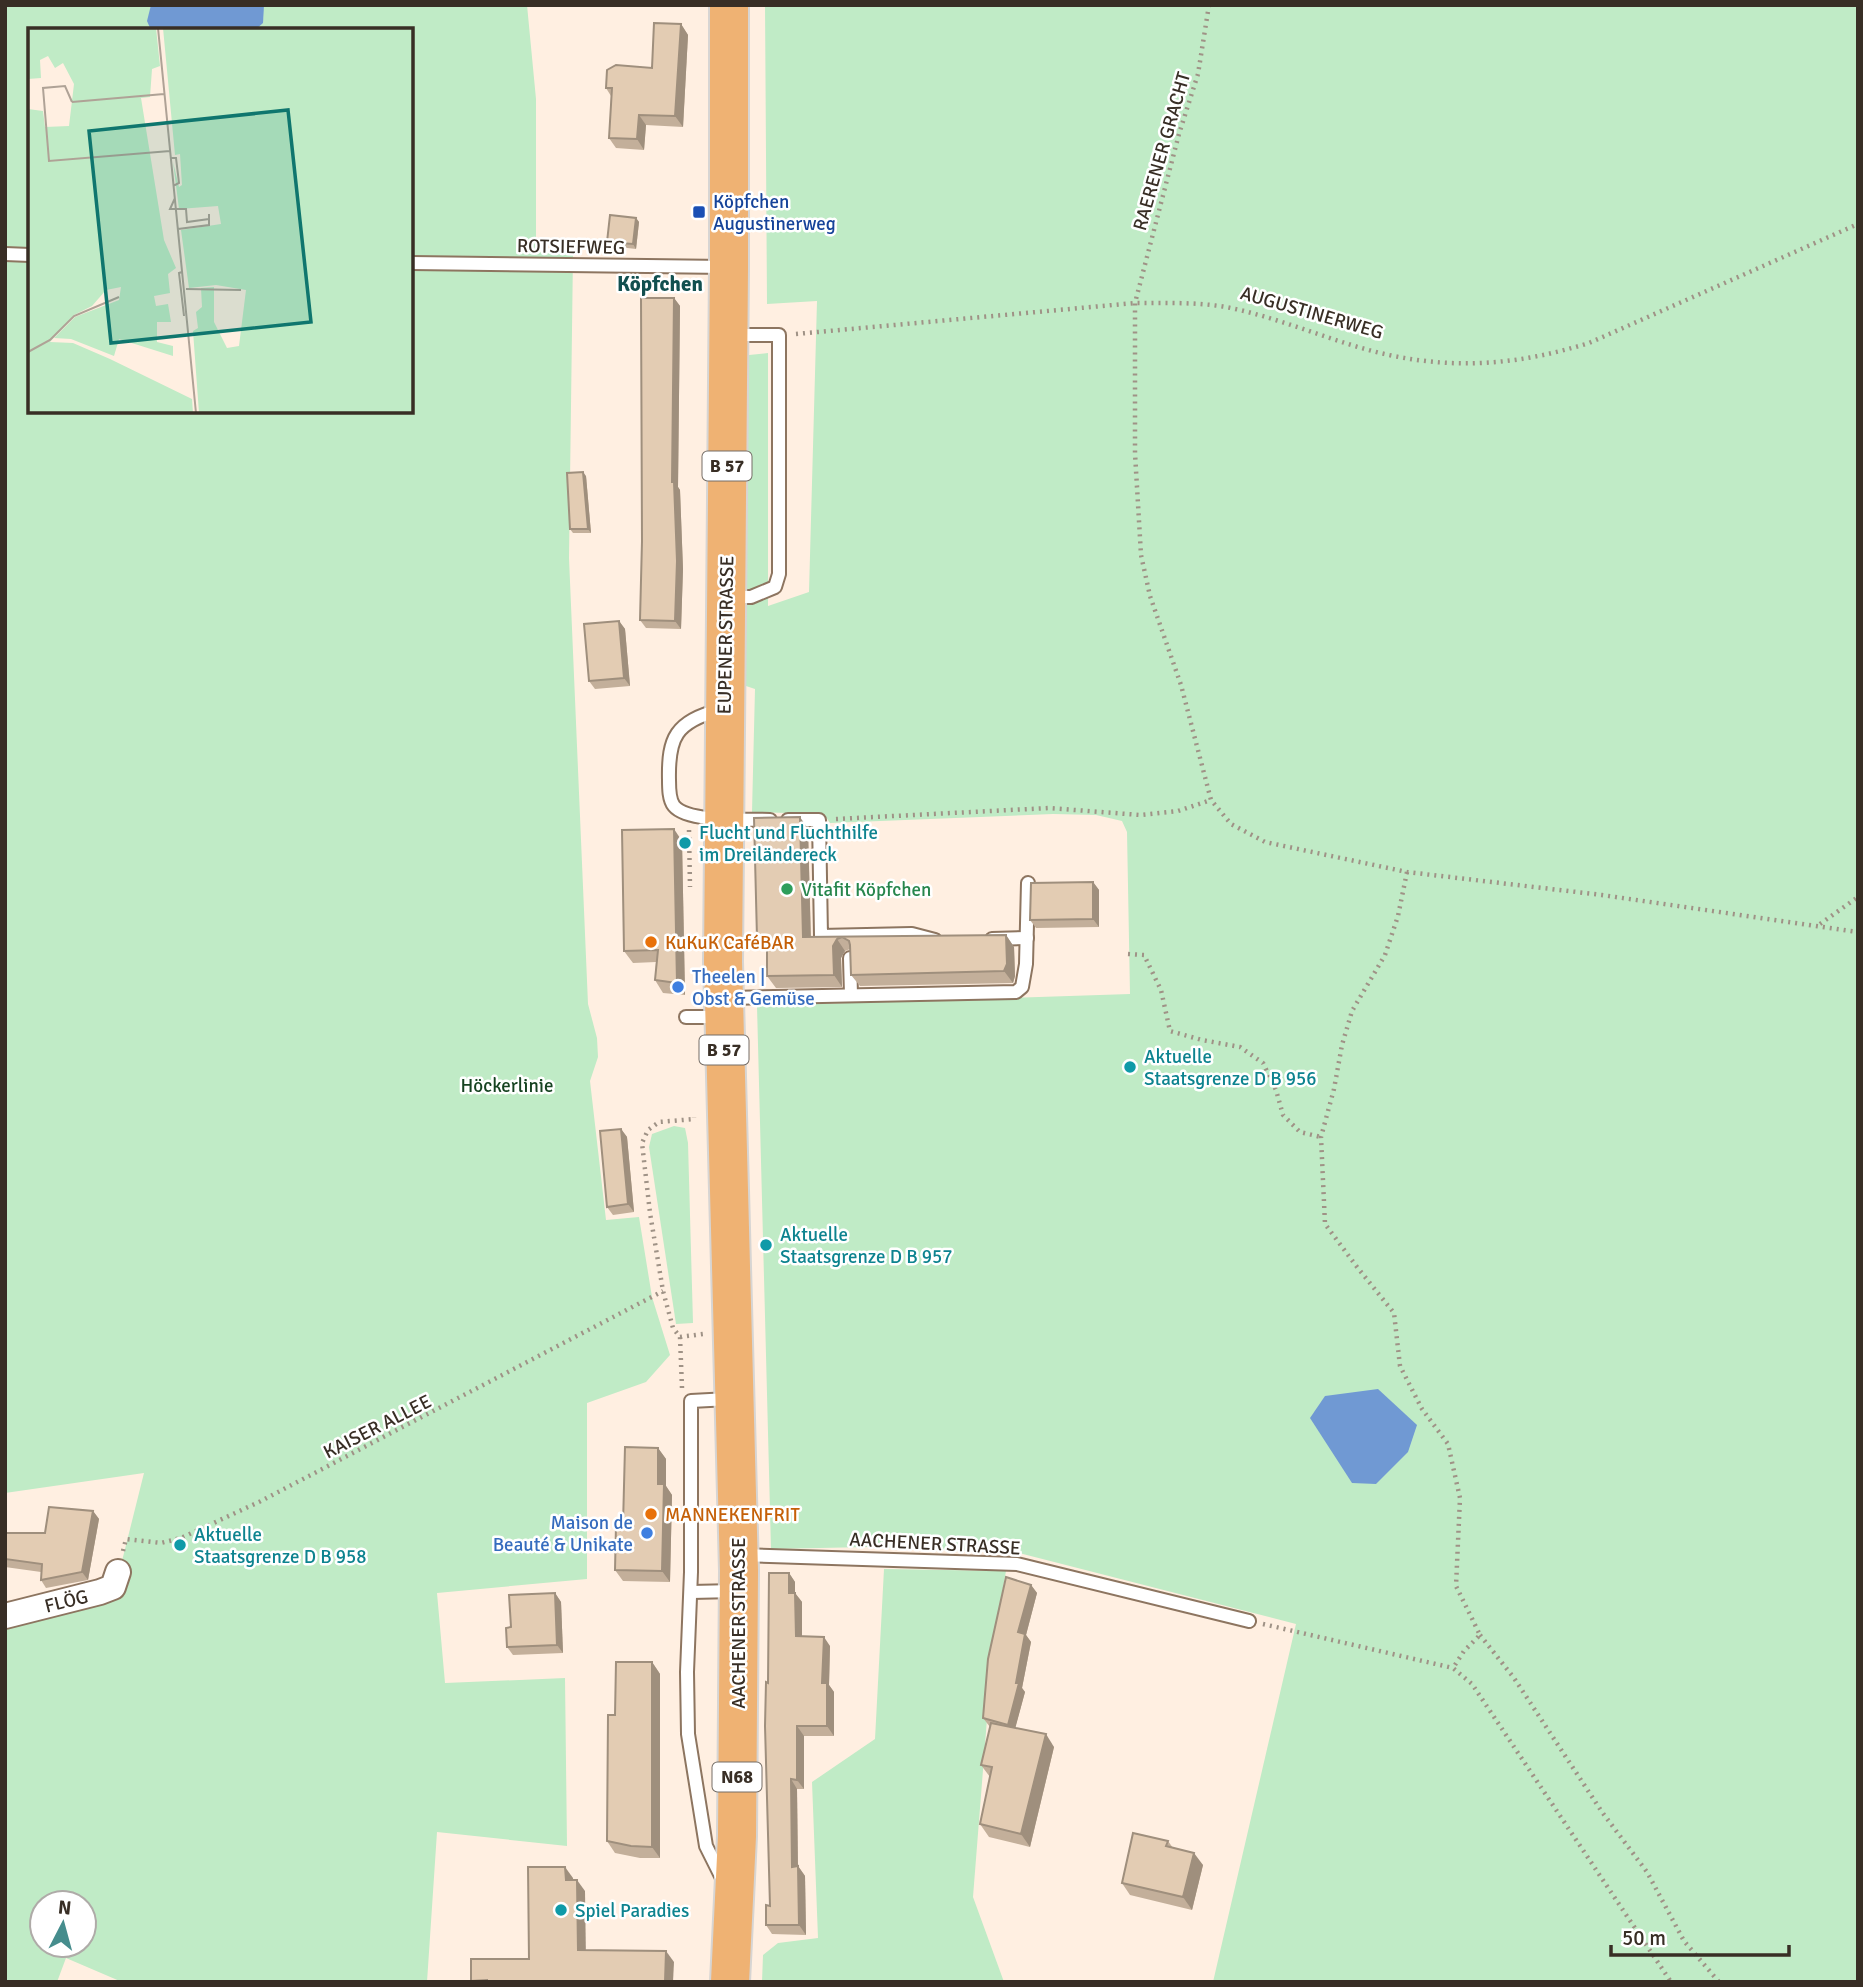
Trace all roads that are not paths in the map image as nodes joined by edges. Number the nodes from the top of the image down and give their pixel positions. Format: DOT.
graph roads {
  1 [pos="729,5"];
  2 [pos="5,254"];
  3 [pos="28,255"];
  4 [pos="413,263"];
  5 [pos="729,267"];
  6 [pos="728,335"];
  7 [pos="725,597"];
  8 [pos="724,708"];
  9 [pos="723,818"];
  10 [pos="1028,883"];
  11 [pos="1027,938"];
  12 [pos="975,939"];
  13 [pos="949,940"];
  14 [pos="850,958"];
  15 [pos="851,995"];
  16 [pos="711,1011"];
  17 [pos="729,1265"];
  18 [pos="735,1398"];
  19 [pos="118,1572"];
  20 [pos="738,1573"];
  21 [pos="691,1591"];
  22 [pos="5,1616"];
  23 [pos="1249,1621"];
  24 [pos="734,1903"];
  25 [pos="730,1982"];
  1 -- 5 [label="main road, EUPENER STRASSE / B 57"];
  2 -- 3 [label="lane"];
  4 -- 5 [label="lane, ROTSIEFWEG"];
  5 -- 6 [label="main road, EUPENER STRASSE / B 57"];
  6 -- 7 [label="main road, EUPENER STRASSE / B 57"];
  6 -- 7 [label="lane"];
  7 -- 8 [label="main road, EUPENER STRASSE / B 57"];
  8 -- 9 [label="main road, EUPENER STRASSE / B 57"];
  8 -- 9 [label="lane"];
  9 -- 13 [label="lane"];
  9 -- 16 [label="main road, EUPENER STRASSE / B 57"];
  10 -- 11 [label="lane"];
  11 -- 12 [label="lane"];
  11 -- 15 [label="lane"];
  14 -- 15 [label="lane"];
  15 -- 16 [label="lane"];
  16 -- 17 [label="main road, EUPENER STRASSE / B 57"];
  17 -- 18 [label="main road, AACHENER STRASSE / N68"];
  18 -- 20 [label="main road, AACHENER STRASSE / N68"];
  18 -- 21 [label="lane"];
  19 -- 22 [label="street, FLÖG"];
  20 -- 21 [label="lane, AACHENER STRASSE"];
  20 -- 23 [label="lane, AACHENER STRASSE"];
  20 -- 24 [label="main road, AACHENER STRASSE / N68"];
  21 -- 24 [label="lane"];
  24 -- 25 [label="main road, AACHENER STRASSE / N68"];
}
